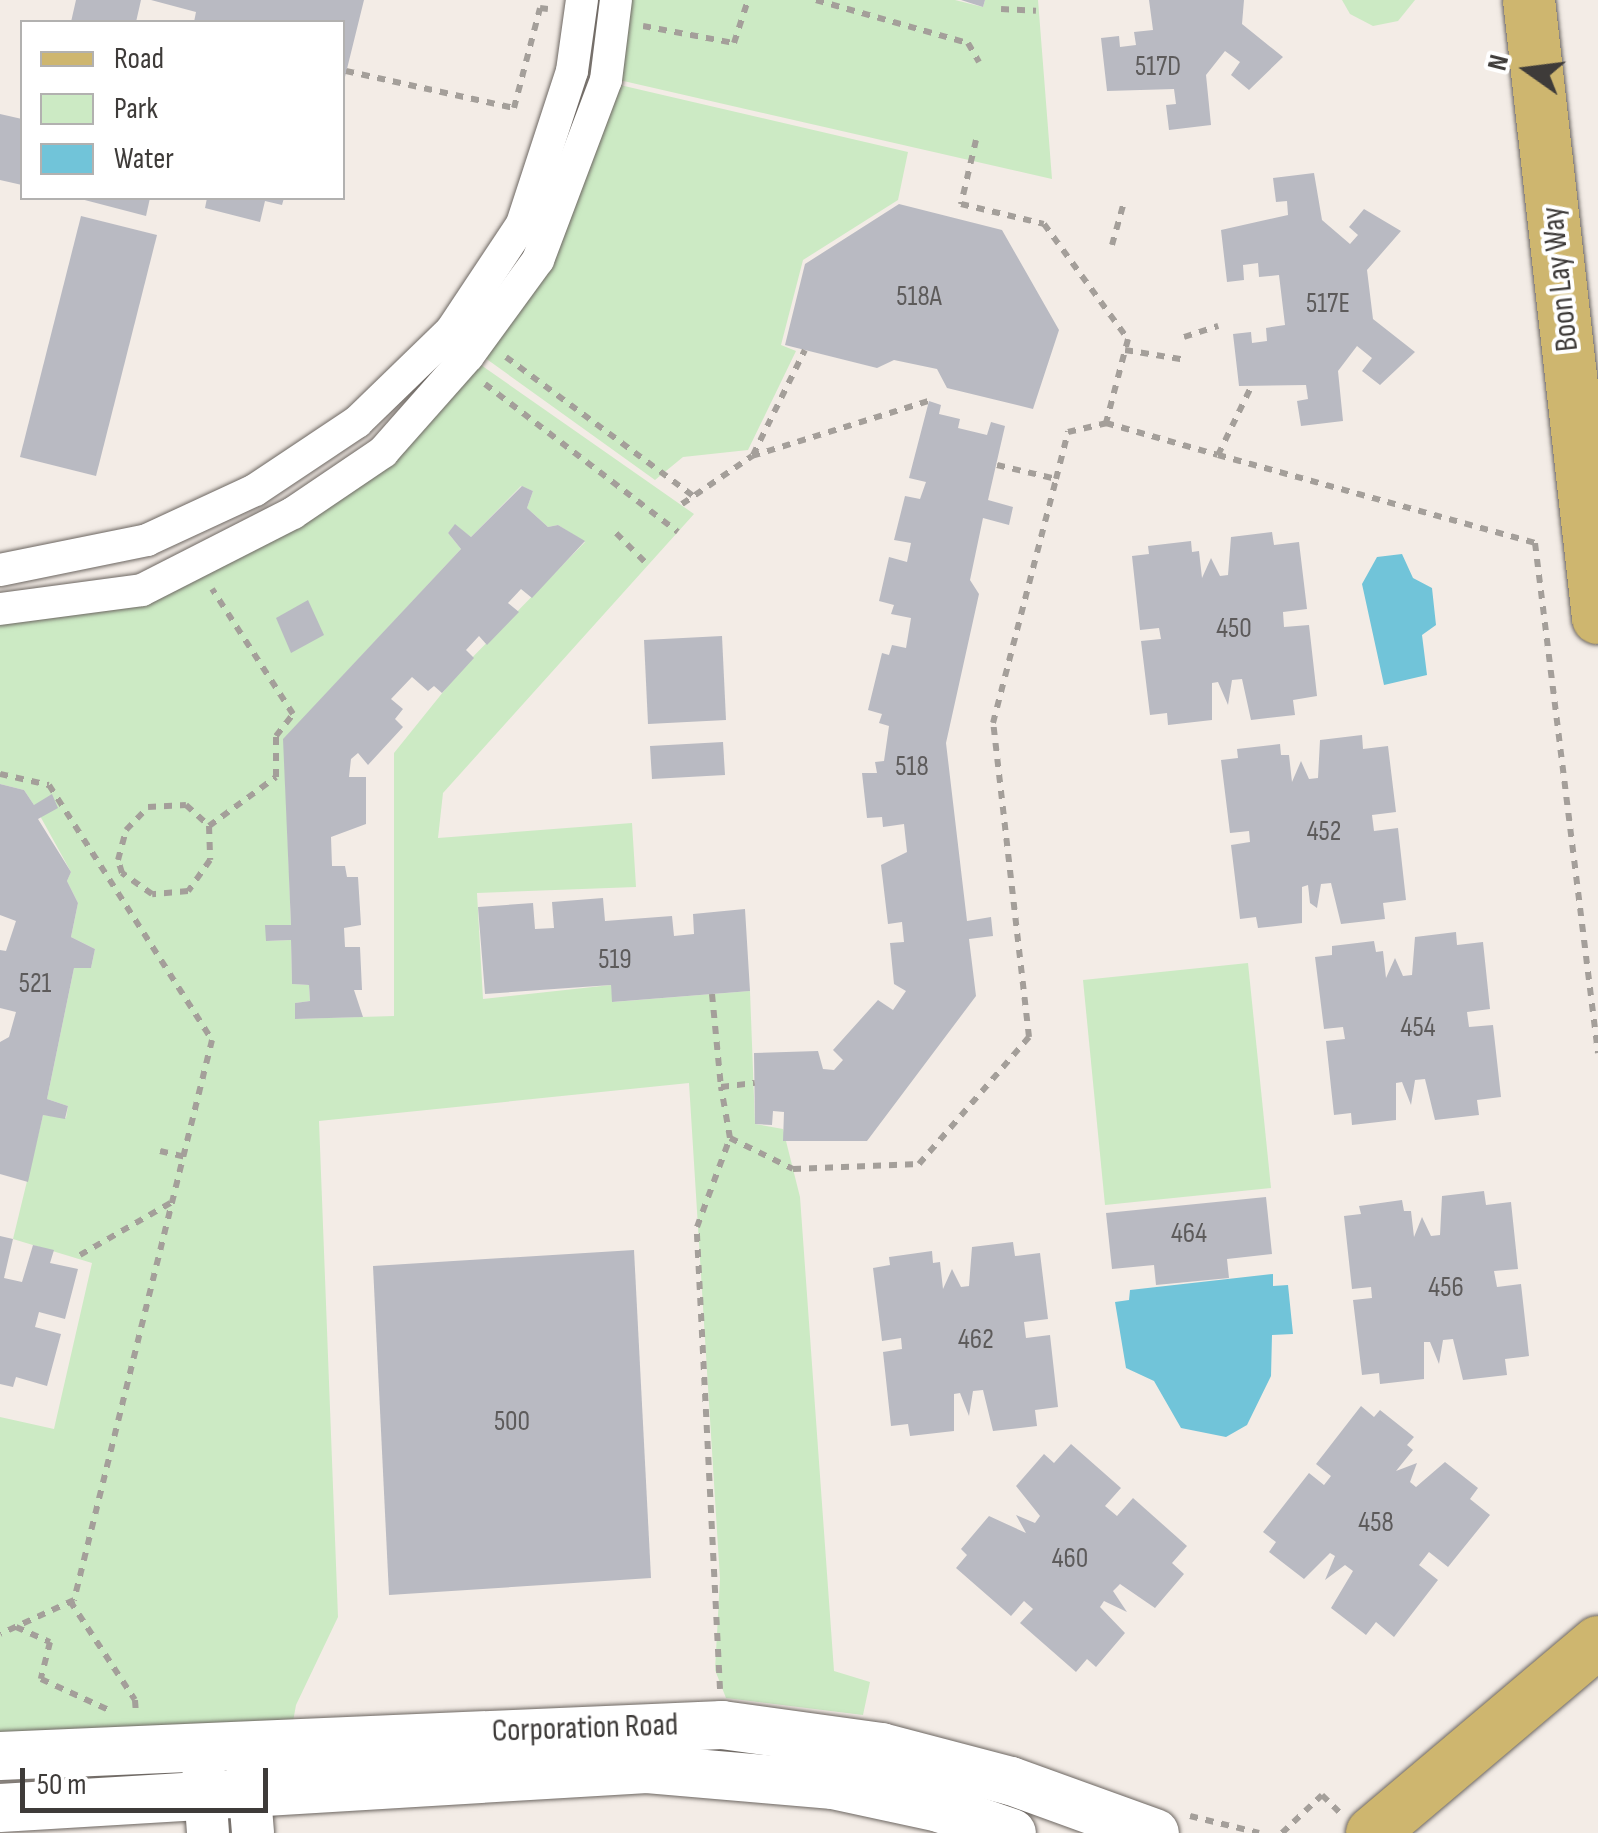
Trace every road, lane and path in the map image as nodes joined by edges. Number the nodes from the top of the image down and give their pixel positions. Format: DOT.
graph roads {
  1 [pos="748,0"];
  2 [pos="816,0"];
  3 [pos="1530,0"];
  4 [pos="570,5"];
  5 [pos="1001,9"];
  6 [pos="614,10"];
  7 [pos="1036,11"];
  8 [pos="979,62"];
  9 [pos="346,71"];
  10 [pos="976,140"];
  11 [pos="1124,202"];
  12 [pos="1112,244"];
  13 [pos="1218,326"];
  14 [pos="1184,336"];
  15 [pos="481,338"];
  16 [pos="804,350"];
  17 [pos="1125,350"];
  18 [pos="1186,360"];
  19 [pos="460,364"];
  20 [pos="1252,385"];
  21 [pos="929,401"];
  22 [pos="1106,424"];
  23 [pos="1218,455"];
  24 [pos="752,456"];
  25 [pos="996,464"];
  26 [pos="1056,479"];
  27 [pos="694,496"];
  28 [pos="682,504"];
  29 [pos="678,532"];
  30 [pos="616,533"];
  31 [pos="648,565"];
  32 [pos="0,570"];
  33 [pos="203,575"];
  34 [pos="0,609"];
  35 [pos="1598,618"];
  36 [pos="0,774"];
  37 [pos="208,826"];
  38 [pos="122,873"];
  39 [pos="110,880"];
  40 [pos="712,994"];
  41 [pos="1598,1053"];
  42 [pos="754,1083"];
  43 [pos="722,1087"];
  44 [pos="730,1138"];
  45 [pos="160,1151"];
  46 [pos="186,1157"];
  47 [pos="175,1200"];
  48 [pos="80,1255"];
  49 [pos="70,1601"];
  50 [pos="16,1626"];
  51 [pos="0,1634"];
  52 [pos="1598,1642"];
  53 [pos="135,1700"];
  54 [pos="116,1713"];
  55 [pos="694,1740"];
  56 [pos="224,1747"];
  57 [pos="0,1756"];
  58 [pos="0,1808"];
  59 [pos="229,1815"];
  60 [pos="1360,1827"];
  61 [pos="1012,1833"];
  62 [pos="1154,1833"];
  63 [pos="1282,1833"];
  1 -- 6 [label="path"];
  2 -- 8 [label="path"];
  3 -- 35 [label="main road, Boon Lay Way"];
  4 -- 9 [label="path"];
  4 -- 32 [label="street"];
  5 -- 7 [label="path"];
  6 -- 15 [label="street"];
  10 -- 17 [label="path"];
  11 -- 12 [label="path"];
  13 -- 14 [label="path"];
  15 -- 19 [label="street"];
  15 -- 27 [label="path"];
  16 -- 24 [label="path"];
  17 -- 18 [label="path"];
  17 -- 22 [label="path"];
  19 -- 29 [label="path"];
  19 -- 34 [label="street"];
  20 -- 23 [label="path"];
  21 -- 24 [label="path"];
  22 -- 23 [label="path"];
  22 -- 26 [label="path"];
  23 -- 41 [label="path"];
  24 -- 27 [label="path"];
  25 -- 26 [label="path"];
  26 -- 44 [label="path"];
  27 -- 28 [label="path"];
  30 -- 31 [label="path"];
  33 -- 37 [label="path"];
  36 -- 39 [label="path"];
  37 -- 38 [label="path"];
  37 -- 38 [label="path"];
  38 -- 39 [label="path"];
  39 -- 46 [label="path"];
  40 -- 43 [label="path"];
  42 -- 43 [label="path"];
  43 -- 44 [label="path"];
  44 -- 55 [label="path"];
  45 -- 46 [label="path"];
  46 -- 47 [label="path"];
  47 -- 48 [label="path"];
  47 -- 49 [label="path"];
  49 -- 50 [label="path"];
  49 -- 53 [label="path"];
  50 -- 51 [label="path"];
  50 -- 54 [label="path"];
  52 -- 60 [label="main road"];
  55 -- 56 [label="main road, Corporation Road"];
  55 -- 59 [label="main road, Corporation Road"];
  55 -- 61 [label="main road, Corporation Road"];
  55 -- 62 [label="main road, Corporation Road"];
  56 -- 57 [label="main road, Corporation Road"];
  56 -- 59 [label="street"];
  58 -- 59 [label="main road, Corporation Road"];
  60 -- 63 [label="path"];
}
